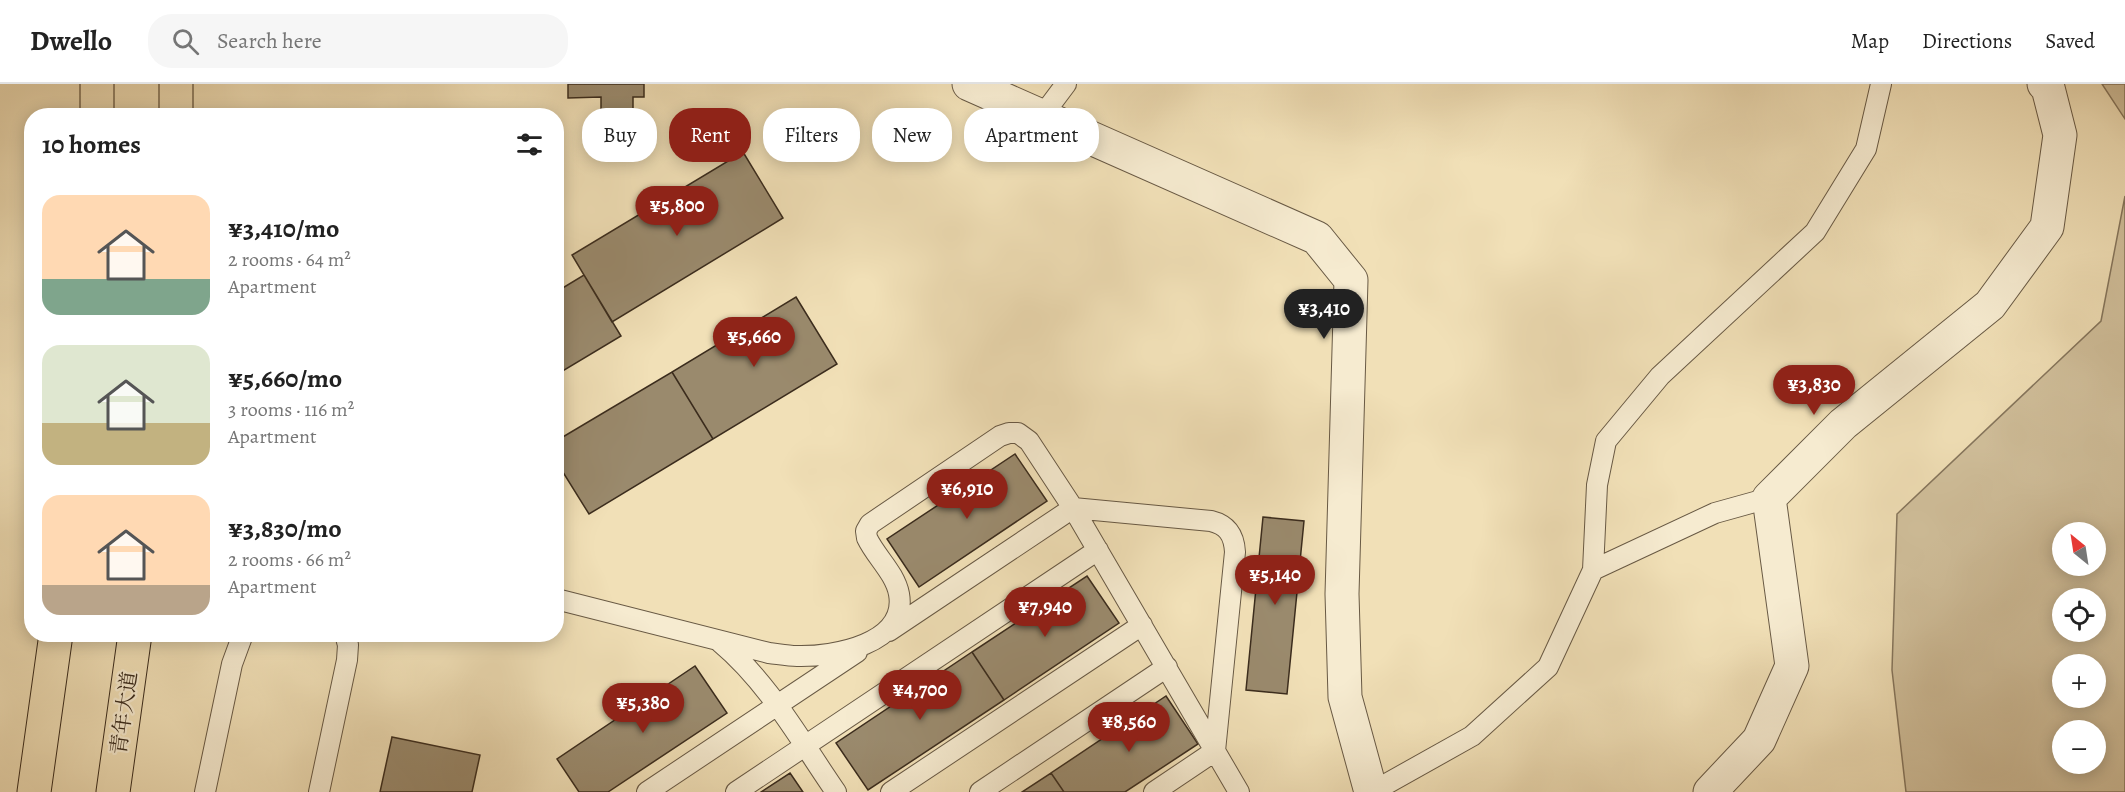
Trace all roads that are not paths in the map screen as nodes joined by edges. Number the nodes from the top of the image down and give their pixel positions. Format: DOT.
graph roads {
  1 [pos="97,84"];
  2 [pos="176,84"];
  3 [pos="969,84"];
  4 [pos="1066,84"];
  5 [pos="1881,84"];
  6 [pos="2044,84"];
  7 [pos="98,108"];
  8 [pos="176,108"];
  9 [pos="1022,108"];
  10 [pos="1049,108"];
  11 [pos="1099,142"];
  12 [pos="1769,498"];
  13 [pos="1073,508"];
  14 [pos="1098,550"];
  15 [pos="1593,570"];
  16 [pos="564,601"];
  17 [pos="1142,625"];
  18 [pos="882,636"];
  19 [pos="718,640"];
  20 [pos="55,642"];
  21 [pos="134,642"];
  22 [pos="240,642"];
  23 [pos="347,642"];
  24 [pos="1167,667"];
  25 [pos="777,705"];
  26 [pos="805,746"];
  27 [pos="1215,751"];
  28 [pos="34,792"];
  29 [pos="113,792"];
  30 [pos="205,792"];
  31 [pos="319,792"];
  32 [pos="647,792"];
  33 [pos="736,792"];
  34 [pos="836,792"];
  35 [pos="891,792"];
  36 [pos="980,792"];
  37 [pos="1154,792"];
  38 [pos="1239,792"];
  39 [pos="1372,792"];
  40 [pos="1710,792"];
  1 -- 7 [label="highway"];
  2 -- 8 [label="highway"];
  3 -- 9 [label="street"];
  4 -- 10 [label="lane"];
  5 -- 15 [label="lane"];
  6 -- 12 [label="street"];
  11 -- 39 [label="street"];
  12 -- 15 [label="lane"];
  12 -- 40 [label="street"];
  13 -- 14 [label="lane"];
  13 -- 18 [label="lane"];
  13 -- 18 [label="lane"];
  13 -- 27 [label="lane"];
  14 -- 17 [label="lane"];
  14 -- 26 [label="lane"];
  15 -- 39 [label="lane"];
  16 -- 19 [label="lane"];
  17 -- 24 [label="lane"];
  17 -- 35 [label="lane"];
  18 -- 19 [label="lane"];
  18 -- 25 [label="lane"];
  19 -- 25 [label="lane"];
  20 -- 28 [label="highway"];
  21 -- 29 [label="highway, 青年大道"];
  22 -- 30 [label="lane"];
  23 -- 31 [label="lane"];
  24 -- 27 [label="lane"];
  24 -- 36 [label="lane"];
  25 -- 26 [label="lane"];
  25 -- 32 [label="lane"];
  26 -- 33 [label="lane"];
  26 -- 34 [label="lane"];
  27 -- 37 [label="lane"];
  27 -- 38 [label="lane"];
}
